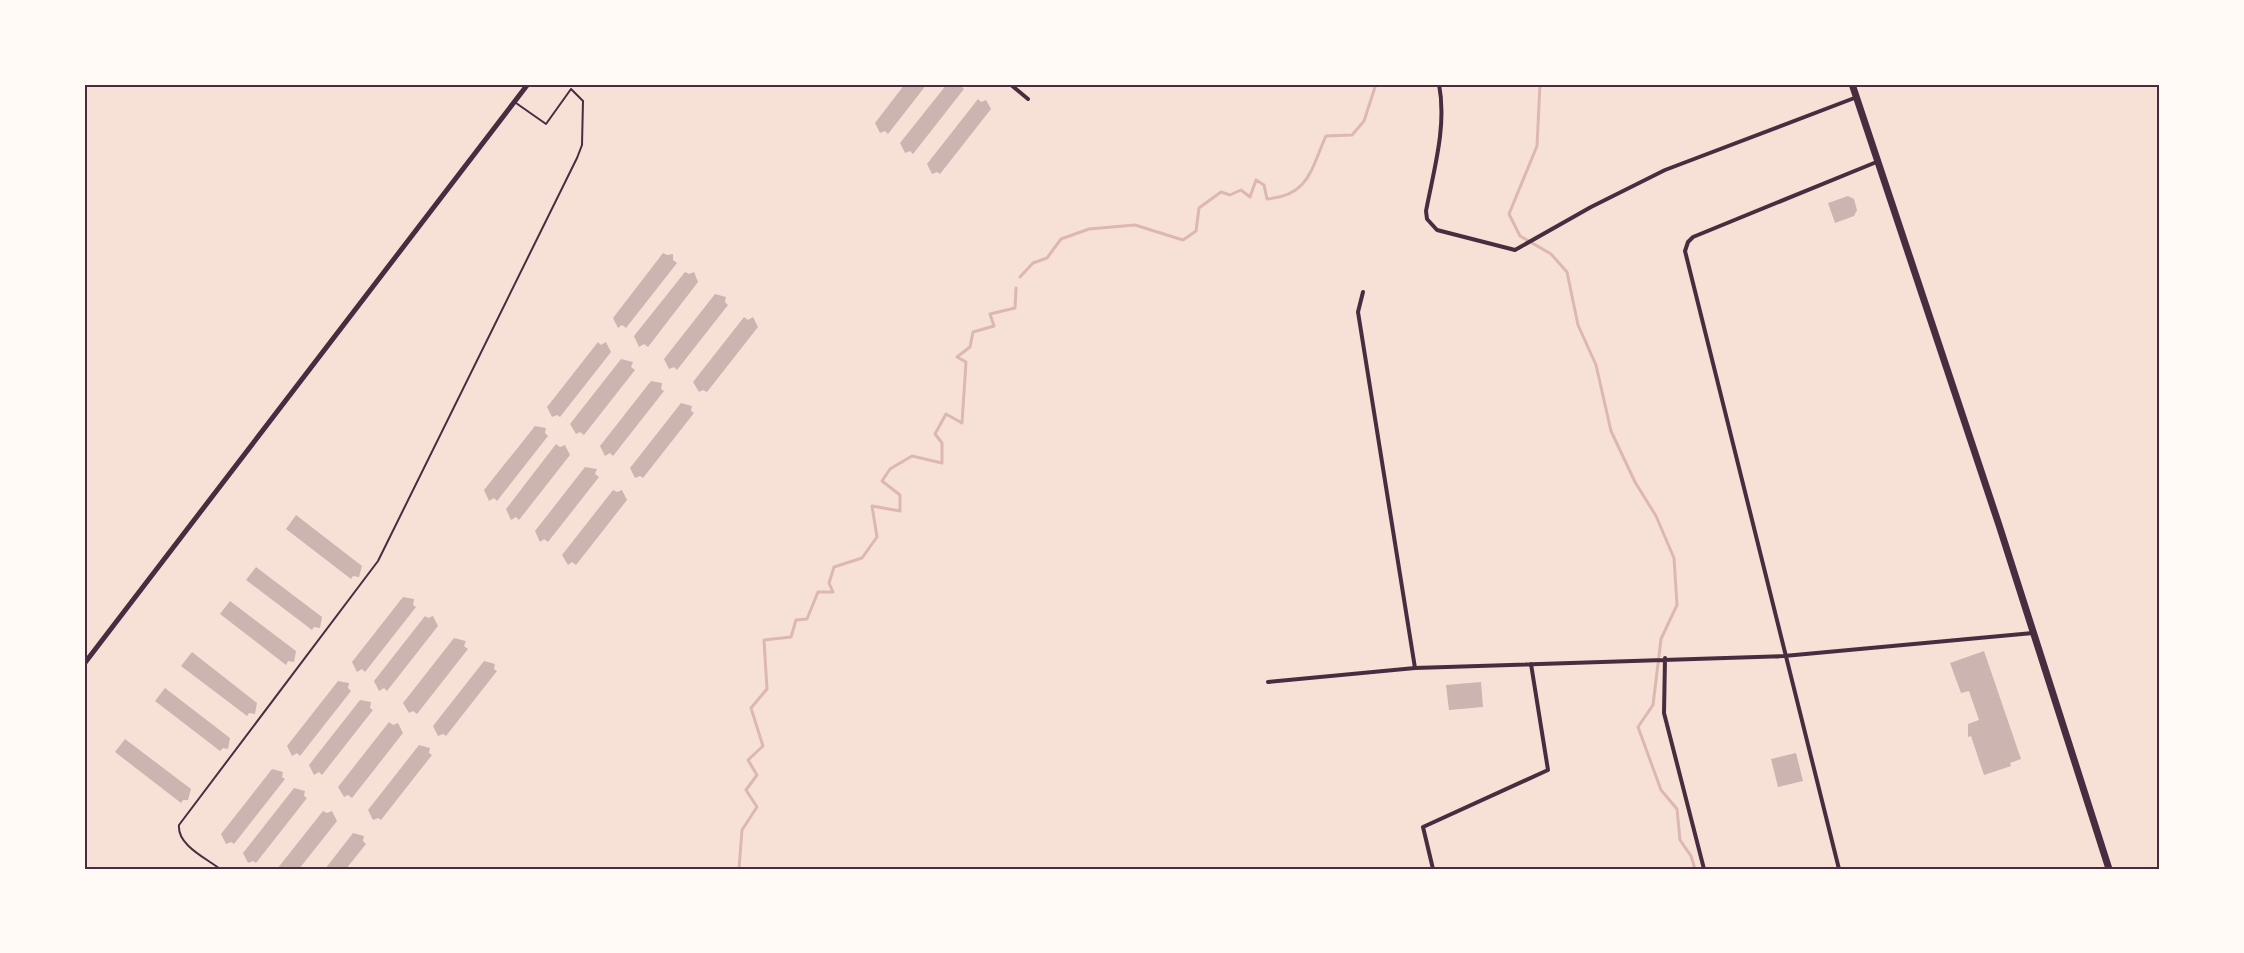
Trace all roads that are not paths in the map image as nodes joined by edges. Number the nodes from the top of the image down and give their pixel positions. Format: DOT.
graph roads {
  1 [pos="528,84"];
  2 [pos="1010,84"];
  3 [pos="1439,84"];
  4 [pos="1852,84"];
  5 [pos="1857,97"];
  6 [pos="1028,99"];
  7 [pos="515,102"];
  8 [pos="1879,161"];
  9 [pos="1363,292"];
  10 [pos="2033,633"];
  11 [pos="1785,656"];
  12 [pos="1665,658"];
  13 [pos="84,664"];
  14 [pos="1531,664"];
  15 [pos="1415,668"];
  16 [pos="1268,682"];
  17 [pos="220,869"];
  18 [pos="1432,869"];
  19 [pos="1704,869"];
  20 [pos="1839,869"];
  21 [pos="2109,869"];
  1 -- 7 [label="street"];
  2 -- 6 [label="street"];
  3 -- 5 [label="street"];
  4 -- 5 [label="main road"];
  5 -- 8 [label="main road"];
  7 -- 13 [label="street"];
  7 -- 17 [label="lane"];
  8 -- 10 [label="main road"];
  8 -- 11 [label="street"];
  9 -- 15 [label="street"];
  10 -- 11 [label="street"];
  10 -- 21 [label="main road"];
  11 -- 12 [label="street"];
  11 -- 20 [label="street"];
  12 -- 14 [label="street"];
  12 -- 19 [label="street"];
  14 -- 15 [label="street"];
  14 -- 18 [label="street"];
  15 -- 16 [label="street"];
}
